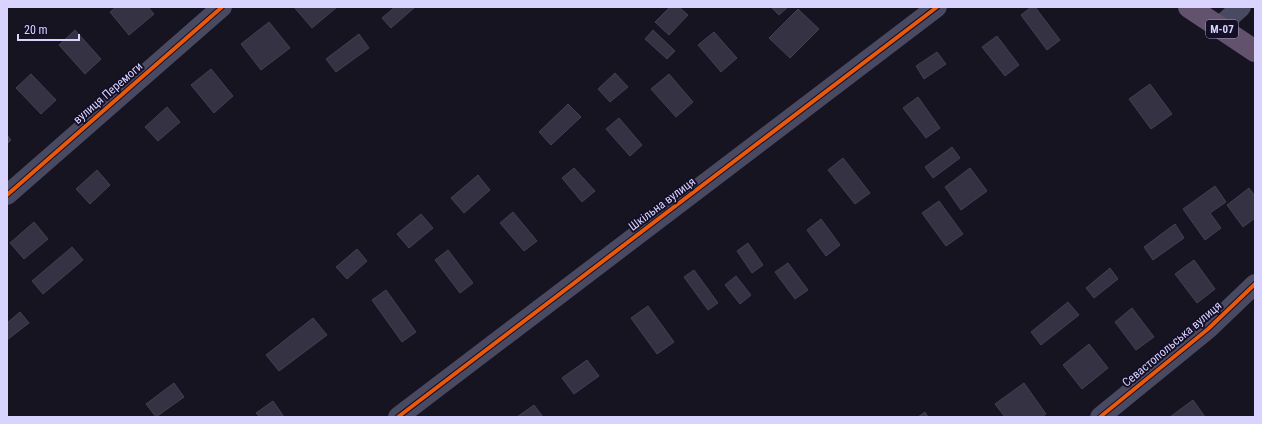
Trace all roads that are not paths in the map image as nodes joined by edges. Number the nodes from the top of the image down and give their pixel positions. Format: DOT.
graph roads {
  1 [pos="222,7"];
  2 [pos="937,7"];
  3 [pos="1189,7"];
  4 [pos="1241,7"];
  5 [pos="1219,27"];
  6 [pos="1255,51"];
  7 [pos="7,195"];
  8 [pos="1255,284"];
  9 [pos="398,417"];
  10 [pos="1100,417"];
  1 -- 7 [label="street, вулиця Перемоги"];
  2 -- 9 [label="street, Шкільна вулиця"];
  3 -- 5 [label="highway, М-07"];
  4 -- 5 [label="street"];
  5 -- 6 [label="highway, М-07"];
  8 -- 10 [label="street, Севастопольська вулиця"];
}
